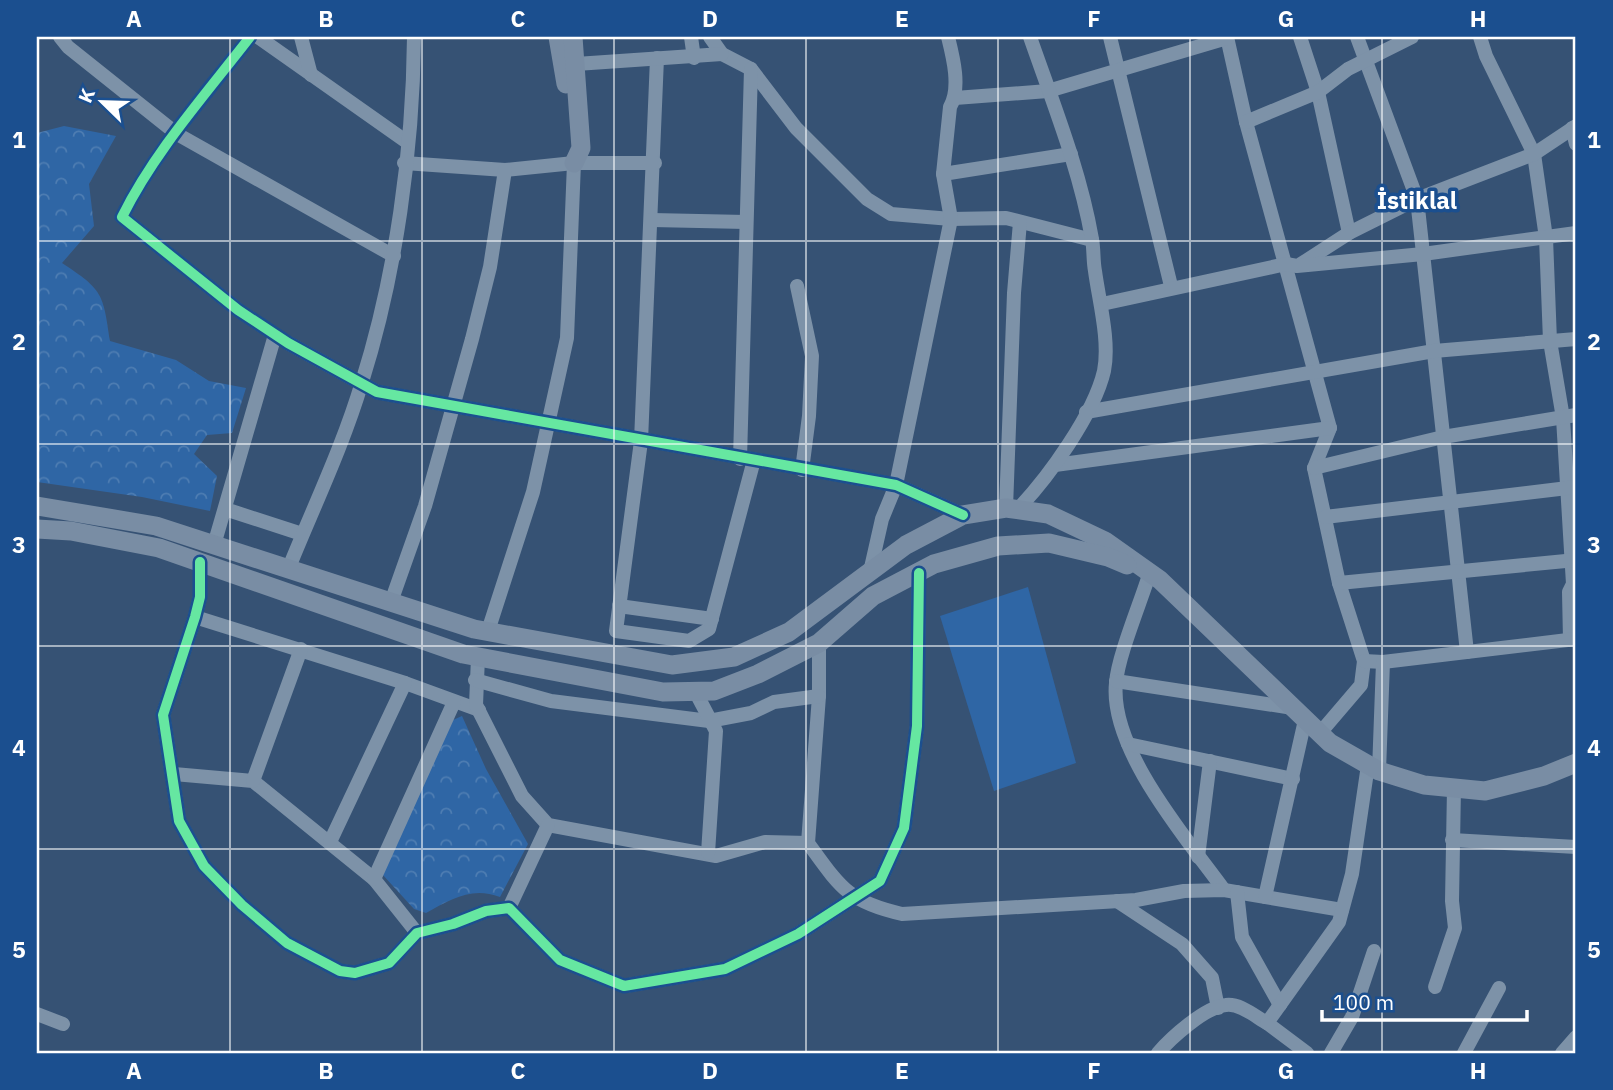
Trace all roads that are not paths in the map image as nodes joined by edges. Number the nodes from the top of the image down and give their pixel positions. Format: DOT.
graph roads {
  1 [pos="60,37"];
  2 [pos="250,37"];
  3 [pos="258,37"];
  4 [pos="301,37"];
  5 [pos="414,37"];
  6 [pos="558,37"];
  7 [pos="573,37"];
  8 [pos="691,37"];
  9 [pos="710,37"];
  10 [pos="948,37"];
  11 [pos="1030,37"];
  12 [pos="1110,37"];
  13 [pos="1300,37"];
  14 [pos="1357,37"];
  15 [pos="1412,37"];
  16 [pos="1480,37"];
  17 [pos="1227,38"];
  18 [pos="722,54"];
  19 [pos="657,58"];
  20 [pos="694,58"];
  21 [pos="1365,62"];
  22 [pos="576,64"];
  23 [pos="1118,68"];
  24 [pos="751,69"];
  25 [pos="311,75"];
  26 [pos="1048,91"];
  27 [pos="1318,92"];
  28 [pos="955,98"];
  29 [pos="1246,122"];
  30 [pos="1574,127"];
  31 [pos="177,134"];
  32 [pos="407,142"];
  33 [pos="1576,144"];
  34 [pos="1071,154"];
  35 [pos="1534,154"];
  36 [pos="404,163"];
  37 [pos="574,163"];
  38 [pos="655,163"];
  39 [pos="505,170"];
  40 [pos="943,174"];
  41 [pos="1418,199"];
  42 [pos="951,219"];
  43 [pos="652,220"];
  44 [pos="746,222"];
  45 [pos="1020,222"];
  46 [pos="1349,233"];
  47 [pos="1576,233"];
  48 [pos="1546,238"];
  49 [pos="1092,240"];
  50 [pos="1423,254"];
  51 [pos="394,256"];
  52 [pos="1292,265"];
  53 [pos="797,286"];
  54 [pos="1171,286"];
  55 [pos="1102,304"];
  56 [pos="275,335"];
  57 [pos="1576,339"];
  58 [pos="1550,341"];
  59 [pos="1434,351"];
  60 [pos="1316,372"];
  61 [pos="362,383"];
  62 [pos="453,407"];
  63 [pos="1086,412"];
  64 [pos="1570,416"];
  65 [pos="548,424"];
  66 [pos="1330,428"];
  67 [pos="1444,437"];
  68 [pos="641,441"];
  69 [pos="747,460"];
  70 [pos="1055,465"];
  71 [pos="1314,468"];
  72 [pos="802,470"];
  73 [pos="896,485"];
  74 [pos="1571,488"];
  75 [pos="1451,502"];
  76 [pos="37,506"];
  77 [pos="225,509"];
  78 [pos="1012,509"];
  79 [pos="963,515"];
  80 [pos="1325,517"];
  81 [pos="37,529"];
  82 [pos="302,534"];
  83 [pos="215,545"];
  84 [pos="1573,561"];
  85 [pos="200,562"];
  86 [pos="288,570"];
  87 [pos="1458,570"];
  88 [pos="870,572"];
  89 [pos="919,573"];
  90 [pos="1155,578"];
  91 [pos="1339,583"];
  92 [pos="391,602"];
  93 [pos="618,606"];
  94 [pos="195,617"];
  95 [pos="712,618"];
  96 [pos="488,631"];
  97 [pos="1573,640"];
  98 [pos="818,643"];
  99 [pos="301,649"];
  100 [pos="1467,652"];
  101 [pos="478,657"];
  102 [pos="1364,661"];
  103 [pos="1383,662"];
  104 [pos="475,680"];
  105 [pos="1116,681"];
  106 [pos="405,683"];
  107 [pos="695,691"];
  108 [pos="820,696"];
  109 [pos="454,702"];
  110 [pos="479,710"];
  111 [pos="1306,720"];
  112 [pos="709,721"];
  113 [pos="1128,744"];
  114 [pos="1210,761"];
  115 [pos="1576,763"];
  116 [pos="1373,768"];
  117 [pos="174,774"];
  118 [pos="1293,779"];
  119 [pos="253,781"];
  120 [pos="1454,788"];
  121 [pos="548,825"];
  122 [pos="1452,840"];
  123 [pos="330,842"];
  124 [pos="808,843"];
  125 [pos="1576,847"];
  126 [pos="708,853"];
  127 [pos="1198,857"];
  128 [pos="374,879"];
  129 [pos="1231,891"];
  130 [pos="1265,897"];
  131 [pos="853,898"];
  132 [pos="1117,901"];
  133 [pos="509,908"];
  134 [pos="1342,910"];
  135 [pos="417,933"];
  136 [pos="1374,951"];
  137 [pos="1436,987"];
  138 [pos="1499,988"];
  139 [pos="1280,1005"];
  140 [pos="1218,1008"];
  141 [pos="37,1014"];
  142 [pos="1267,1023"];
  143 [pos="63,1024"];
  144 [pos="1576,1037"];
  145 [pos="1158,1053"];
  146 [pos="1307,1053"];
  147 [pos="1331,1053"];
  148 [pos="1464,1053"];
  149 [pos="1562,1053"];
  1 -- 31 [label="street"];
  2 -- 31 [label="street"];
  3 -- 25 [label="street"];
  4 -- 25 [label="street"];
  5 -- 32 [label="street"];
  6 -- 37 [label="main road"];
  7 -- 22 [label="main road"];
  8 -- 20 [label="street"];
  9 -- 18 [label="street"];
  10 -- 28 [label="street"];
  11 -- 26 [label="street"];
  12 -- 23 [label="street"];
  13 -- 27 [label="street"];
  14 -- 21 [label="street"];
  15 -- 21 [label="street"];
  16 -- 35 [label="street"];
  17 -- 23 [label="street"];
  17 -- 29 [label="street"];
  18 -- 20 [label="street"];
  18 -- 24 [label="street"];
  19 -- 20 [label="street"];
  19 -- 22 [label="street"];
  19 -- 38 [label="street"];
  21 -- 27 [label="street"];
  21 -- 41 [label="street"];
  22 -- 37 [label="main road"];
  23 -- 26 [label="street"];
  23 -- 54 [label="street"];
  24 -- 42 [label="street"];
  24 -- 44 [label="street"];
  25 -- 32 [label="street"];
  26 -- 28 [label="street"];
  26 -- 34 [label="street"];
  27 -- 29 [label="street"];
  27 -- 46 [label="street"];
  28 -- 40 [label="street"];
  29 -- 52 [label="street"];
  30 -- 33 [label="street"];
  30 -- 35 [label="street"];
  31 -- 51 [label="street"];
  31 -- 56 [label="street"];
  32 -- 36 [label="street"];
  34 -- 40 [label="street"];
  34 -- 49 [label="street"];
  35 -- 41 [label="street"];
  35 -- 48 [label="street"];
  36 -- 39 [label="street"];
  36 -- 51 [label="street"];
  37 -- 38 [label="street"];
  37 -- 39 [label="street"];
  37 -- 65 [label="street"];
  38 -- 43 [label="street"];
  39 -- 62 [label="street"];
  40 -- 42 [label="street"];
  41 -- 46 [label="street"];
  41 -- 50 [label="street"];
  42 -- 45 [label="street"];
  42 -- 73 [label="street"];
  43 -- 44 [label="street"];
  43 -- 68 [label="street"];
  44 -- 69 [label="street"];
  45 -- 49 [label="street"];
  45 -- 78 [label="street"];
  46 -- 52 [label="street"];
  47 -- 48 [label="street"];
  48 -- 50 [label="street"];
  48 -- 58 [label="street"];
  49 -- 55 [label="street"];
  50 -- 52 [label="street"];
  50 -- 59 [label="street"];
  51 -- 61 [label="street"];
  52 -- 54 [label="street"];
  52 -- 60 [label="street"];
  53 -- 72 [label="street"];
  54 -- 55 [label="street"];
  55 -- 63 [label="street"];
  56 -- 61 [label="street"];
  56 -- 77 [label="street"];
  57 -- 58 [label="street"];
  58 -- 59 [label="street"];
  58 -- 64 [label="street"];
  59 -- 60 [label="street"];
  59 -- 67 [label="street"];
  60 -- 63 [label="street"];
  60 -- 66 [label="street"];
  61 -- 62 [label="street"];
  61 -- 82 [label="street"];
  62 -- 65 [label="street"];
  62 -- 92 [label="street"];
  63 -- 70 [label="street"];
  64 -- 67 [label="street"];
  64 -- 74 [label="street"];
  65 -- 68 [label="street"];
  65 -- 96 [label="street"];
  66 -- 70 [label="street"];
  66 -- 71 [label="street"];
  67 -- 71 [label="street"];
  67 -- 75 [label="street"];
  68 -- 69 [label="street"];
  68 -- 93 [label="street"];
  69 -- 72 [label="street"];
  69 -- 95 [label="street"];
  70 -- 78 [label="street"];
  71 -- 80 [label="street"];
  72 -- 73 [label="street"];
  73 -- 79 [label="street"];
  73 -- 88 [label="street"];
  74 -- 75 [label="street"];
  74 -- 84 [label="street"];
  75 -- 80 [label="street"];
  75 -- 87 [label="street"];
  76 -- 83 [label="main road"];
  77 -- 82 [label="street"];
  77 -- 83 [label="street"];
  78 -- 79 [label="main road"];
  78 -- 90 [label="main road"];
  79 -- 88 [label="main road"];
  80 -- 91 [label="street"];
  81 -- 85 [label="main road"];
  82 -- 86 [label="street"];
  83 -- 86 [label="main road"];
  84 -- 87 [label="street"];
  84 -- 97 [label="street"];
  85 -- 94 [label="street"];
  85 -- 101 [label="main road"];
  86 -- 92 [label="main road"];
  87 -- 91 [label="street"];
  87 -- 100 [label="street"];
  88 -- 96 [label="main road"];
  89 -- 90 [label="main road"];
  89 -- 98 [label="main road"];
  89 -- 131 [label="street"];
  90 -- 105 [label="street"];
  90 -- 111 [label="main road"];
  91 -- 102 [label="street"];
  92 -- 96 [label="main road"];
  93 -- 95 [label="street"];
  93 -- 95 [label="street"];
  94 -- 99 [label="street"];
  94 -- 117 [label="street"];
  97 -- 100 [label="street"];
  98 -- 107 [label="main road"];
  98 -- 108 [label="street"];
  99 -- 106 [label="street"];
  99 -- 119 [label="street"];
  100 -- 103 [label="street"];
  101 -- 104 [label="street"];
  101 -- 107 [label="main road"];
  102 -- 103 [label="street"];
  102 -- 111 [label="street"];
  103 -- 116 [label="street"];
  104 -- 110 [label="street"];
  104 -- 112 [label="street"];
  105 -- 111 [label="street"];
  105 -- 113 [label="street"];
  106 -- 109 [label="street"];
  106 -- 123 [label="street"];
  107 -- 112 [label="street"];
  108 -- 112 [label="street"];
  108 -- 124 [label="street"];
  109 -- 110 [label="street"];
  109 -- 128 [label="street"];
  110 -- 121 [label="street"];
  111 -- 116 [label="main road"];
  111 -- 118 [label="street"];
  112 -- 126 [label="street"];
  113 -- 114 [label="street"];
  113 -- 127 [label="street"];
  114 -- 118 [label="street"];
  114 -- 127 [label="street"];
  115 -- 120 [label="main road"];
  116 -- 120 [label="main road"];
  116 -- 134 [label="street"];
  117 -- 119 [label="street"];
  117 -- 135 [label="street"];
  118 -- 130 [label="street"];
  119 -- 123 [label="street"];
  120 -- 122 [label="street"];
  121 -- 126 [label="street"];
  121 -- 133 [label="street"];
  122 -- 125 [label="street"];
  122 -- 137 [label="street"];
  123 -- 128 [label="street"];
  124 -- 126 [label="street"];
  124 -- 131 [label="street"];
  127 -- 129 [label="street"];
  128 -- 135 [label="street"];
  129 -- 130 [label="street"];
  129 -- 132 [label="street"];
  129 -- 139 [label="street"];
  130 -- 134 [label="street"];
  131 -- 132 [label="street"];
  131 -- 133 [label="street"];
  132 -- 140 [label="street"];
  133 -- 135 [label="street"];
  134 -- 139 [label="street"];
  136 -- 147 [label="street"];
  138 -- 148 [label="street"];
  139 -- 142 [label="street"];
  140 -- 142 [label="street"];
  140 -- 145 [label="street"];
  141 -- 143 [label="street"];
  142 -- 146 [label="street"];
  144 -- 149 [label="street"];
}
